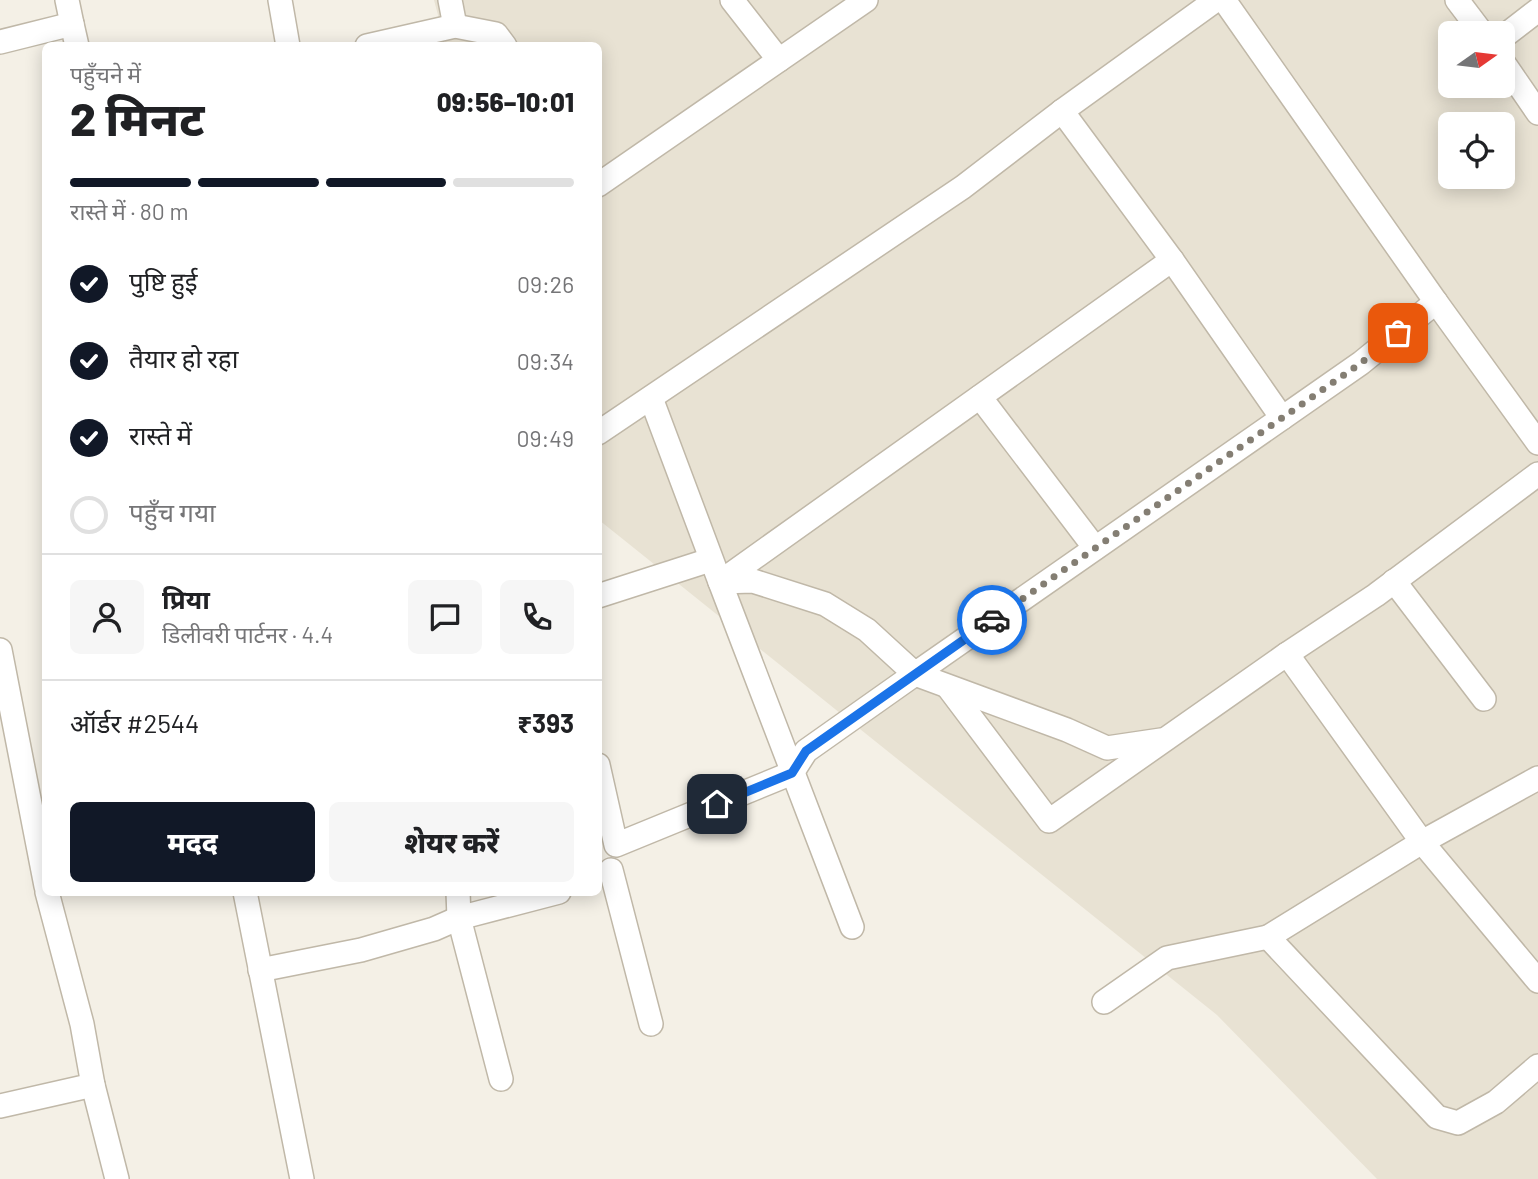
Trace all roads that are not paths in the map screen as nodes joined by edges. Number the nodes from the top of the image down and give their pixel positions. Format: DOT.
graph roads {
  1 [pos="67,0"];
  2 [pos="279,0"];
  3 [pos="450,0"];
  4 [pos="732,0"];
  5 [pos="866,0"];
  6 [pos="1216,0"];
  7 [pos="1224,0"];
  8 [pos="1457,0"];
  9 [pos="1538,10"];
  10 [pos="1473,21"];
  11 [pos="455,26"];
  12 [pos="1516,27"];
  13 [pos="75,35"];
  14 [pos="0,42"];
  15 [pos="287,42"];
  16 [pos="384,42"];
  17 [pos="502,42"];
  18 [pos="779,60"];
  19 [pos="1516,81"];
  20 [pos="1062,111"];
  21 [pos="1538,113"];
  22 [pos="602,179"];
  23 [pos="1172,260"];
  24 [pos="1436,302"];
  25 [pos="980,397"];
  26 [pos="651,398"];
  27 [pos="1282,418"];
  28 [pos="602,430"];
  29 [pos="1538,443"];
  30 [pos="1538,474"];
  31 [pos="1095,548"];
  32 [pos="710,560"];
  33 [pos="1394,581"];
  34 [pos="720,582"];
  35 [pos="602,595"];
  36 [pos="0,650"];
  37 [pos="1287,654"];
  38 [pos="915,674"];
  39 [pos="948,687"];
  40 [pos="1484,699"];
  41 [pos="1168,738"];
  42 [pos="792,773"];
  43 [pos="1538,778"];
  44 [pos="602,783"];
  45 [pos="1422,842"];
  46 [pos="616,845"];
  47 [pos="42,865"];
  48 [pos="605,876"];
  49 [pos="48,896"];
  50 [pos="245,896"];
  51 [pos="458,896"];
  52 [pos="544,896"];
  53 [pos="460,918"];
  54 [pos="852,927"];
  55 [pos="1268,937"];
  56 [pos="260,970"];
  57 [pos="1538,981"];
  58 [pos="1104,1002"];
  59 [pos="651,1024"];
  60 [pos="1538,1066"];
  61 [pos="501,1079"];
  62 [pos="93,1085"];
  63 [pos="0,1107"];
  64 [pos="117,1179"];
  65 [pos="302,1179"];
  1 -- 13 [label="street"];
  2 -- 15 [label="street"];
  3 -- 11 [label="street"];
  4 -- 18 [label="street"];
  5 -- 18 [label="street"];
  6 -- 20 [label="street"];
  7 -- 24 [label="street"];
  8 -- 10 [label="street"];
  9 -- 12 [label="street"];
  11 -- 16 [label="street"];
  11 -- 17 [label="street"];
  13 -- 14 [label="street"];
  18 -- 22 [label="street"];
  19 -- 21 [label="street"];
  20 -- 23 [label="street"];
  20 -- 26 [label="street"];
  23 -- 25 [label="street"];
  23 -- 27 [label="street"];
  24 -- 27 [label="street"];
  24 -- 29 [label="street"];
  25 -- 31 [label="street"];
  25 -- 34 [label="street"];
  26 -- 28 [label="street"];
  26 -- 32 [label="street"];
  27 -- 31 [label="street"];
  30 -- 33 [label="street"];
  31 -- 38 [label="street"];
  32 -- 34 [label="street"];
  32 -- 35 [label="street"];
  33 -- 37 [label="street"];
  33 -- 40 [label="street"];
  34 -- 38 [label="street"];
  34 -- 42 [label="street"];
  36 -- 47 [label="street"];
  37 -- 41 [label="street"];
  37 -- 45 [label="street"];
  38 -- 39 [label="street"];
  38 -- 42 [label="street"];
  39 -- 41 [label="street"];
  39 -- 41 [label="street"];
  42 -- 46 [label="street"];
  42 -- 54 [label="street"];
  43 -- 45 [label="street"];
  44 -- 46 [label="street"];
  45 -- 55 [label="street"];
  45 -- 57 [label="street"];
  46 -- 48 [label="street"];
  48 -- 59 [label="street"];
  49 -- 62 [label="street"];
  50 -- 56 [label="street"];
  51 -- 53 [label="street"];
  52 -- 53 [label="street"];
  53 -- 56 [label="street"];
  53 -- 61 [label="street"];
  55 -- 58 [label="street"];
  55 -- 60 [label="street"];
  56 -- 65 [label="street"];
  62 -- 63 [label="street"];
  62 -- 64 [label="street"];
}
